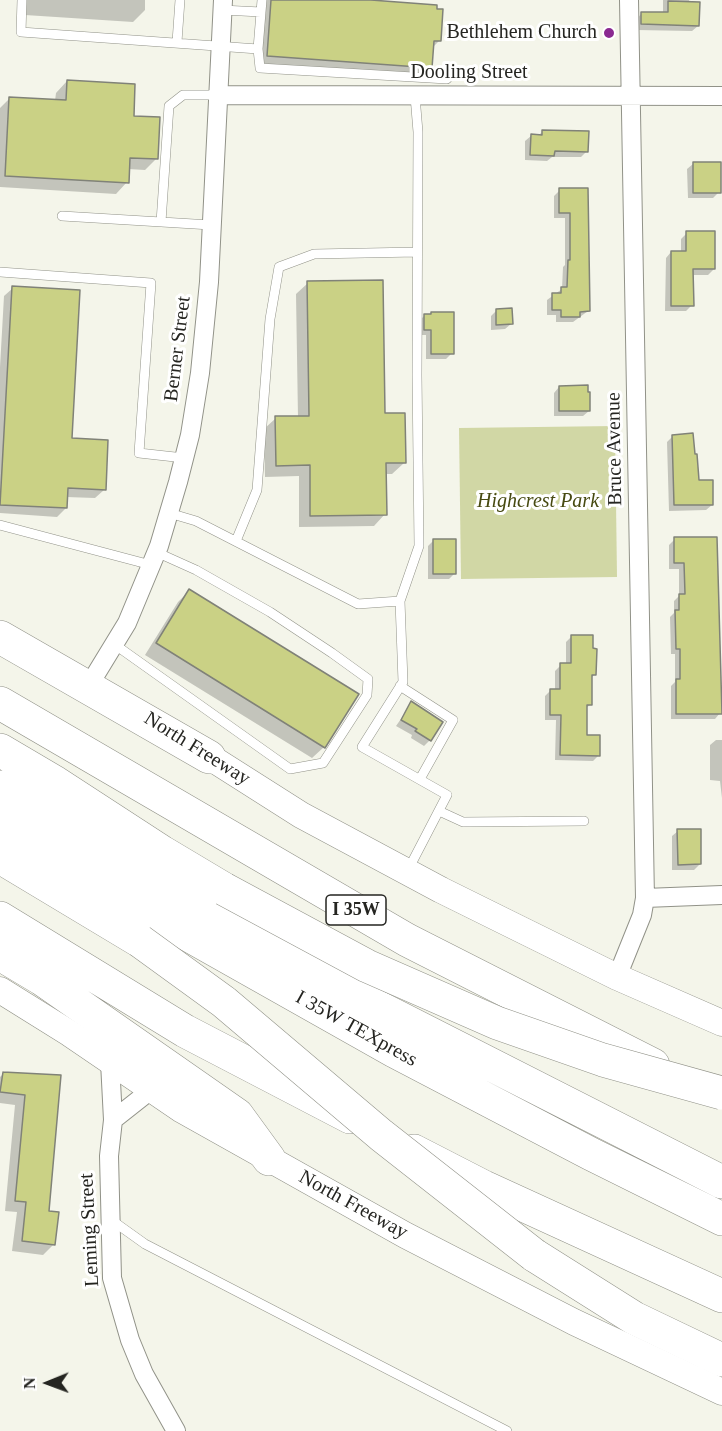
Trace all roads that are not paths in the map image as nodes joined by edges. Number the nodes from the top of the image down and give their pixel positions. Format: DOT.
graph roads {
  1 [pos="22,0"];
  2 [pos="180,0"];
  3 [pos="262,0"];
  4 [pos="629,0"];
  5 [pos="223,5"];
  6 [pos="261,12"];
  7 [pos="177,42"];
  8 [pos="220,45"];
  9 [pos="258,49"];
  10 [pos="447,79"];
  11 [pos="217,95"];
  12 [pos="415,96"];
  13 [pos="631,96"];
  14 [pos="722,96"];
  15 [pos="62,216"];
  16 [pos="161,222"];
  17 [pos="211,225"];
  18 [pos="417,252"];
  19 [pos="0,272"];
  20 [pos="184,458"];
  21 [pos="169,513"];
  22 [pos="0,525"];
  23 [pos="236,541"];
  24 [pos="154,559"];
  25 [pos="400,601"];
  26 [pos="0,626"];
  27 [pos="0,637"];
  28 [pos="114,644"];
  29 [pos="91,682"];
  30 [pos="400,686"];
  31 [pos="0,703"];
  32 [pos="0,750"];
  33 [pos="209,757"];
  34 [pos="420,779"];
  35 [pos="0,787"];
  36 [pos="439,811"];
  37 [pos="0,821"];
  38 [pos="584,821"];
  39 [pos="0,857"];
  40 [pos="407,872"];
  41 [pos="722,895"];
  42 [pos="645,898"];
  43 [pos="0,918"];
  44 [pos="0,954"];
  45 [pos="617,977"];
  46 [pos="0,990"];
  47 [pos="722,1023"];
  48 [pos="110,1062"];
  49 [pos="151,1090"];
  50 [pos="722,1093"];
  51 [pos="722,1098"];
  52 [pos="113,1120"];
  53 [pos="270,1159"];
  54 [pos="722,1182"];
  55 [pos="110,1219"];
  56 [pos="722,1219"];
  57 [pos="722,1296"];
  58 [pos="722,1360"];
  59 [pos="722,1392"];
  60 [pos="176,1431"];
  61 [pos="507,1431"];
  1 -- 7 [label="lane"];
  2 -- 7 [label="lane"];
  3 -- 6 [label="lane"];
  4 -- 13 [label="street, Bruce Avenue"];
  5 -- 6 [label="lane"];
  5 -- 8 [label="street, Berner Street"];
  6 -- 9 [label="lane"];
  7 -- 8 [label="lane"];
  8 -- 9 [label="lane"];
  8 -- 11 [label="street, Berner Street"];
  9 -- 10 [label="lane"];
  11 -- 12 [label="street, Dooling Street"];
  11 -- 16 [label="lane"];
  11 -- 17 [label="street, Berner Street"];
  12 -- 13 [label="street, Dooling Street"];
  12 -- 18 [label="lane"];
  13 -- 14 [label="street, Dooling Street"];
  13 -- 42 [label="street, Bruce Avenue"];
  15 -- 16 [label="lane"];
  16 -- 17 [label="lane"];
  17 -- 20 [label="street, Berner Street"];
  18 -- 23 [label="lane"];
  18 -- 25 [label="lane"];
  19 -- 20 [label="lane"];
  20 -- 21 [label="street, Berner Street"];
  21 -- 23 [label="lane"];
  21 -- 24 [label="street, Berner Street"];
  22 -- 24 [label="lane"];
  23 -- 25 [label="lane"];
  24 -- 28 [label="street, Berner Street"];
  24 -- 28 [label="lane"];
  25 -- 30 [label="lane"];
  26 -- 29 [label="main road, North Freeway"];
  27 -- 33 [label="highway"];
  28 -- 29 [label="street, Berner Street"];
  29 -- 33 [label="main road, North Freeway"];
  30 -- 34 [label="lane"];
  30 -- 34 [label="lane"];
  31 -- 51 [label="highway, I 35W"];
  32 -- 50 [label="highway, bridge"];
  33 -- 40 [label="main road, North Freeway"];
  34 -- 36 [label="lane"];
  35 -- 54 [label="highway, I 35W TEXpress"];
  36 -- 38 [label="lane"];
  36 -- 40 [label="lane"];
  37 -- 56 [label="highway, I 35W TEXpress"];
  39 -- 58 [label="highway, bridge"];
  40 -- 45 [label="main road, North Freeway"];
  41 -- 42 [label="street"];
  42 -- 45 [label="street, Bruce Avenue"];
  43 -- 57 [label="highway"];
  44 -- 53 [label="highway"];
  45 -- 47 [label="main road, North Freeway"];
  46 -- 48 [label="main road, North Freeway"];
  48 -- 49 [label="main road, North Freeway"];
  48 -- 52 [label="street, Leming Street"];
  49 -- 52 [label="street"];
  49 -- 53 [label="main road, North Freeway"];
  52 -- 55 [label="street, Leming Street"];
  53 -- 59 [label="main road, North Freeway"];
  55 -- 60 [label="street, Leming Street"];
  55 -- 61 [label="lane"];
}
